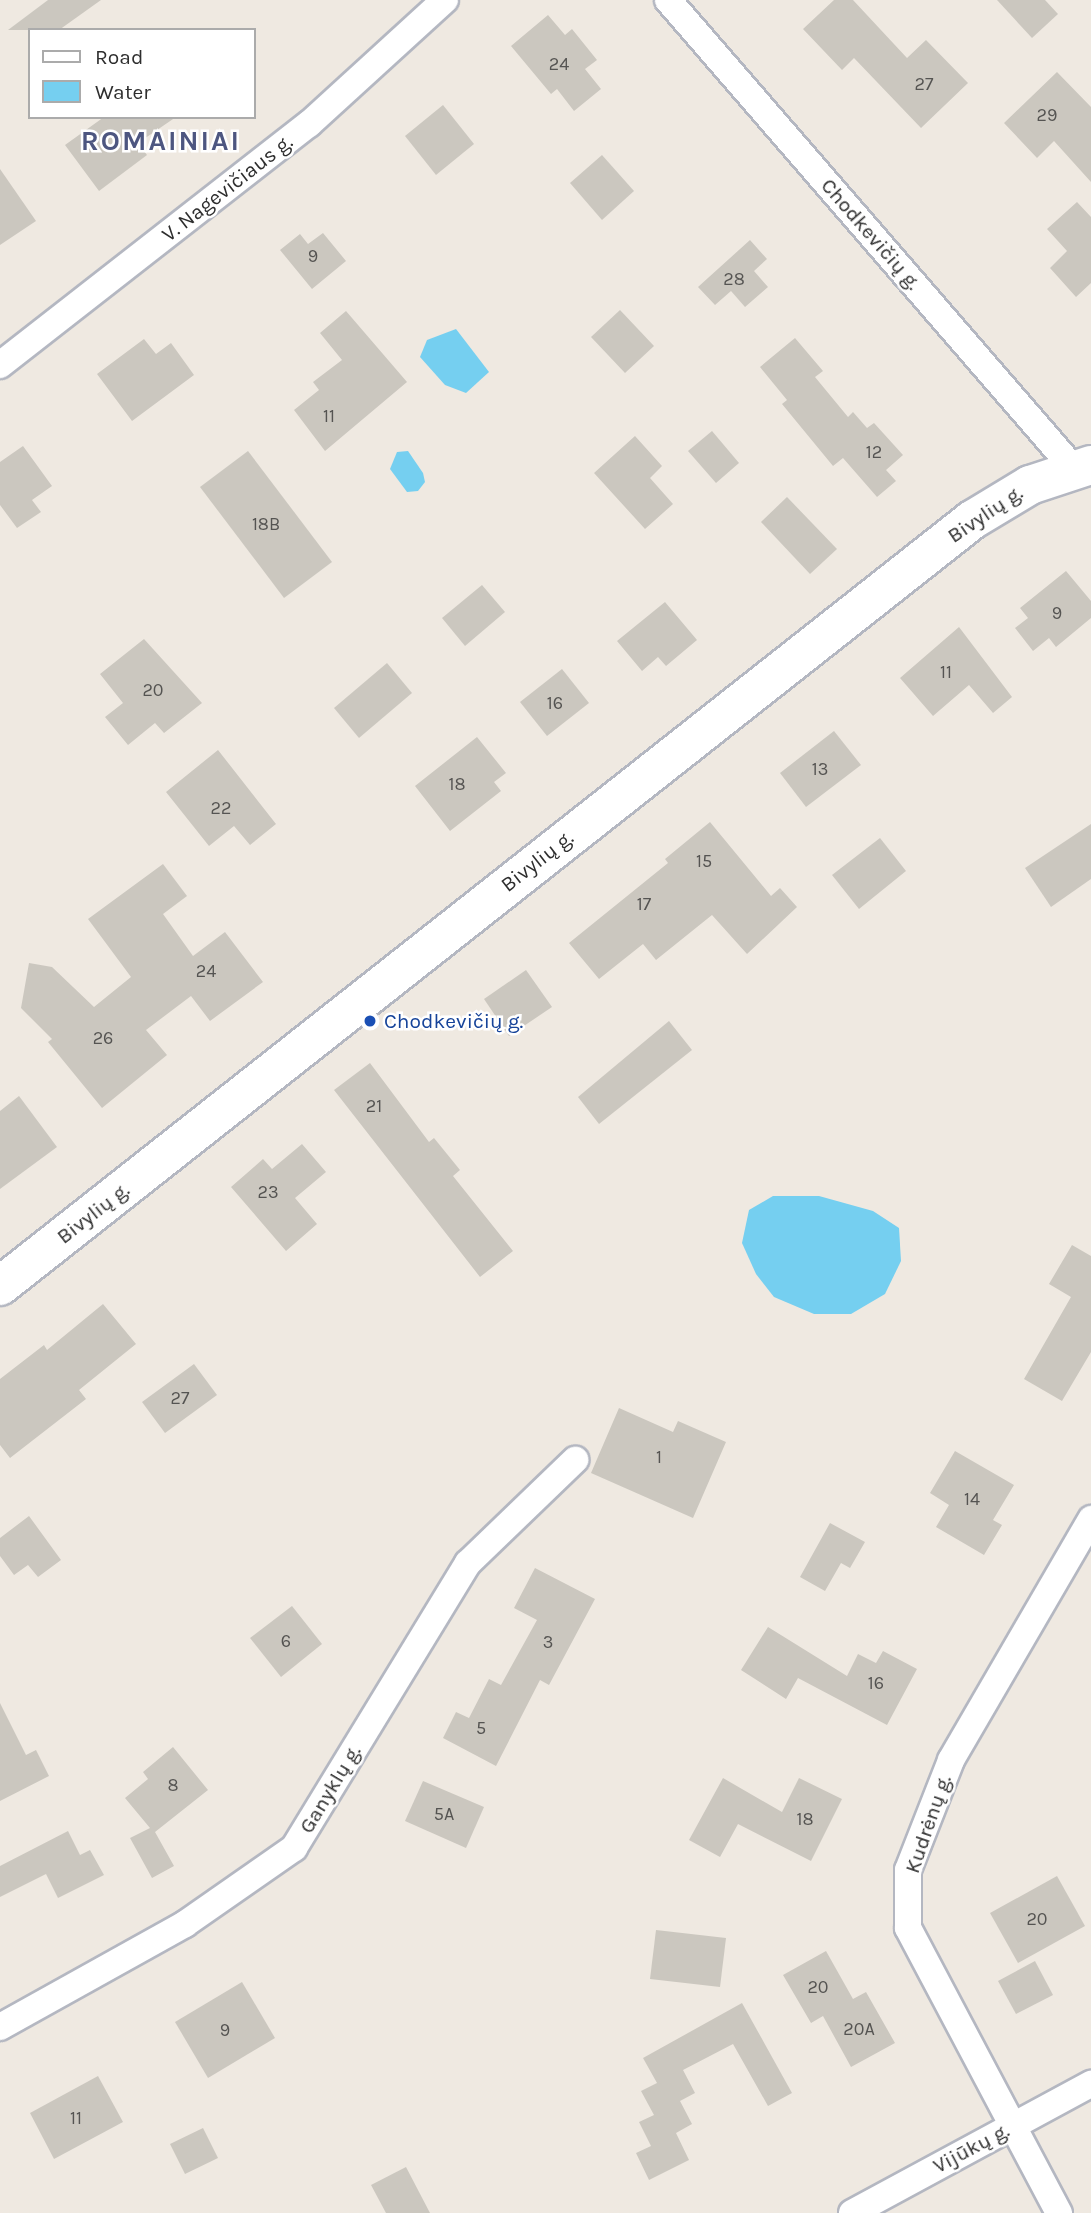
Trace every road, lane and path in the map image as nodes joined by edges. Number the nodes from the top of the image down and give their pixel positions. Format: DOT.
graph roads {
  1 [pos="445,0"];
  2 [pos="668,0"];
  3 [pos="0,365"];
  4 [pos="1082,467"];
  5 [pos="0,1286"];
  6 [pos="575,1460"];
  7 [pos="1091,1519"];
  8 [pos="0,2027"];
  9 [pos="1091,2084"];
  10 [pos="1010,2127"];
  11 [pos="852,2213"];
  12 [pos="1059,2213"];
  1 -- 3 [label="street, V. Nagevičiaus g."];
  2 -- 4 [label="street, Chodkevičių g."];
  4 -- 5 [label="street, Bivylių g."];
  6 -- 8 [label="street, Ganyklų g."];
  7 -- 10 [label="street, Kudrėnų g."];
  9 -- 10 [label="street, Vijūkų g."];
  10 -- 11 [label="street, Vijūkų g."];
  10 -- 12 [label="street, Kudrėnų g."];
}
